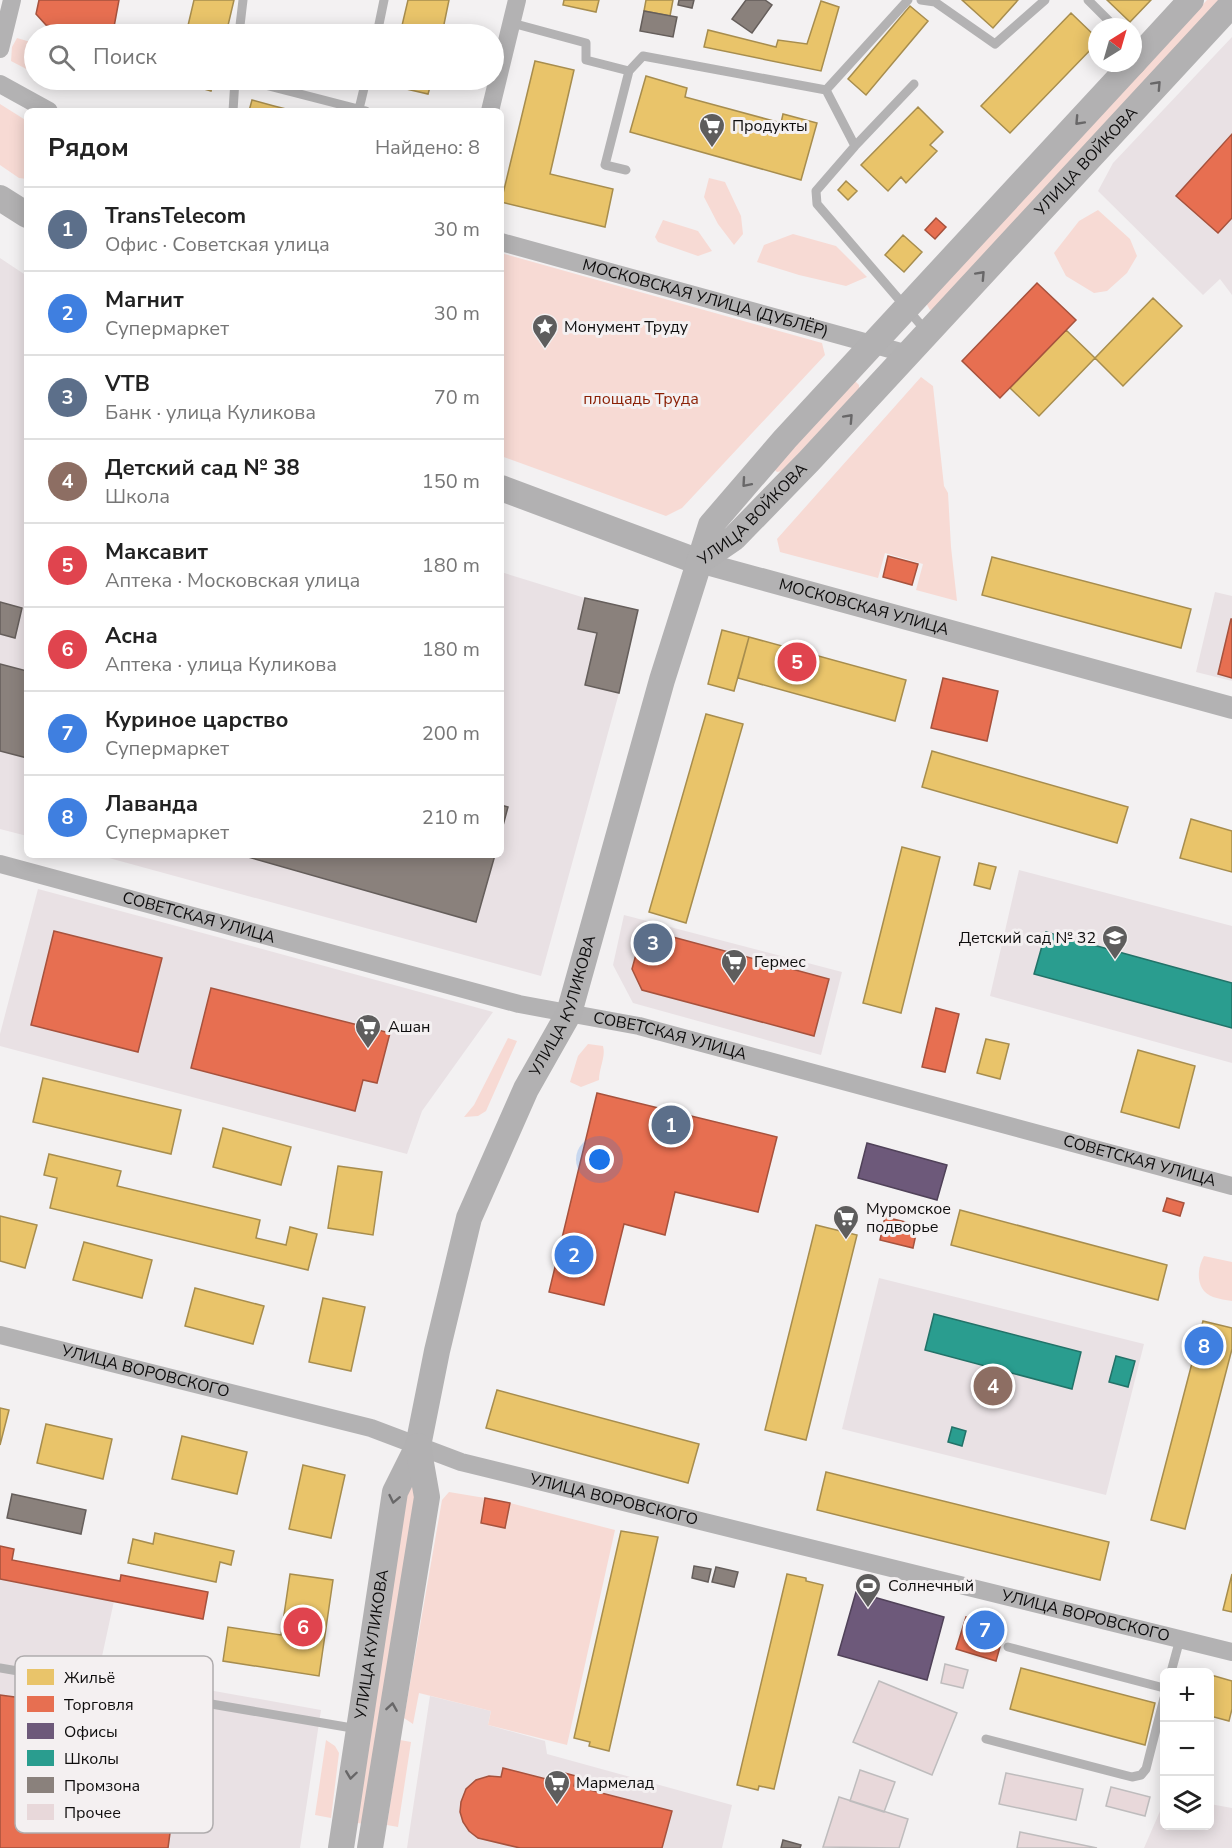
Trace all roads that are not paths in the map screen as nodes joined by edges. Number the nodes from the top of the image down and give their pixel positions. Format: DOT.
graph roads {
  1 [pos="12,0"];
  2 [pos="243,0"];
  3 [pos="384,0"];
  4 [pos="517,0"];
  5 [pos="908,0"];
  6 [pos="921,0"];
  7 [pos="1045,0"];
  8 [pos="1088,0"];
  9 [pos="1191,0"];
  10 [pos="1232,4"];
  11 [pos="1106,18"];
  12 [pos="512,23"];
  13 [pos="240,24"];
  14 [pos="379,24"];
  15 [pos="0,49"];
  16 [pos="1142,49"];
  17 [pos="504,55"];
  18 [pos="629,71"];
  19 [pos="1120,72"];
  20 [pos="0,84"];
  21 [pos="914,84"];
  22 [pos="234,90"];
  23 [pos="285,90"];
  24 [pos="365,90"];
  25 [pos="495,90"];
  26 [pos="826,90"];
  27 [pos="44,108"];
  28 [pos="233,108"];
  29 [pos="354,108"];
  30 [pos="362,108"];
  31 [pos="491,108"];
  32 [pos="855,146"];
  33 [pos="626,170"];
  34 [pos="0,198"];
  35 [pos="24,213"];
  36 [pos="504,243"];
  37 [pos="906,308"];
  38 [pos="927,333"];
  39 [pos="873,345"];
  40 [pos="908,354"];
  41 [pos="504,489"];
  42 [pos="699,562"];
  43 [pos="1232,708"];
  44 [pos="0,864"];
  45 [pos="569,1012"];
  46 [pos="1232,1185"];
  47 [pos="0,1335"];
  48 [pos="418,1446"];
  49 [pos="1180,1639"];
  50 [pos="1008,1647"];
  51 [pos="1232,1652"];
  52 [pos="0,1668"];
  53 [pos="1172,1668"];
  54 [pos="15,1671"];
  55 [pos="1160,1687"];
  56 [pos="213,1704"];
  57 [pos="1160,1714"];
  58 [pos="358,1729"];
  59 [pos="986,1739"];
  60 [pos="341,1848"];
  61 [pos="370,1848"];
  1 -- 15 [label="street"];
  2 -- 13 [label="lane"];
  3 -- 14 [label="lane"];
  4 -- 12 [label="street"];
  5 -- 26 [label="lane"];
  6 -- 7 [label="lane"];
  8 -- 11 [label="lane"];
  9 -- 16 [label="main road, УЛИЦА ВОЙКОВА"];
  38 -- 10 [label="main road, УЛИЦА ВОЙКОВА, one-way"];
  12 -- 17 [label="street"];
  12 -- 18 [label="lane"];
  18 -- 26 [label="lane"];
  18 -- 33 [label="lane"];
  19 -- 37 [label="main road, УЛИЦА ВОЙКОВА, one-way"];
  20 -- 27 [label="street"];
  21 -- 32 [label="lane"];
  22 -- 28 [label="lane"];
  23 -- 29 [label="lane"];
  24 -- 30 [label="lane"];
  25 -- 31 [label="street"];
  26 -- 32 [label="lane"];
  32 -- 37 [label="lane"];
  34 -- 35 [label="main road"];
  36 -- 39 [label="street, МОСКОВСКАЯ УЛИЦА (ДУБЛЁР)"];
  37 -- 38 [label="lane"];
  37 -- 39 [label="main road, УЛИЦА ВОЙКОВА"];
  38 -- 40 [label="main road, УЛИЦА ВОЙКОВА"];
  39 -- 40 [label="street, МОСКОВСКАЯ УЛИЦА (ДУБЛЁР)"];
  39 -- 42 [label="main road, УЛИЦА ВОЙКОВА, one-way"];
  42 -- 40 [label="main road, УЛИЦА ВОЙКОВА, one-way"];
  41 -- 42 [label="main road, МОСКОВСКАЯ УЛИЦА"];
  42 -- 43 [label="street, МОСКОВСКАЯ УЛИЦА"];
  42 -- 45 [label="main road, УЛИЦА КУЛИКОВА"];
  44 -- 45 [label="street, СОВЕТСКАЯ УЛИЦА"];
  45 -- 46 [label="street, СОВЕТСКАЯ УЛИЦА"];
  45 -- 48 [label="main road, УЛИЦА КУЛИКОВА"];
  47 -- 48 [label="street, УЛИЦА ВОРОВСКОГО"];
  48 -- 49 [label="street, УЛИЦА ВОРОВСКОГО"];
  48 -- 58 [label="main road, УЛИЦА КУЛИКОВА, one-way"];
  61 -- 48 [label="main road, УЛИЦА КУЛИКОВА, one-way"];
  49 -- 51 [label="street, УЛИЦА ВОРОВСКОГО"];
  49 -- 53 [label="lane"];
  50 -- 55 [label="lane"];
  52 -- 54 [label="lane"];
  56 -- 58 [label="lane"];
  57 -- 59 [label="lane"];
  58 -- 60 [label="main road, УЛИЦА КУЛИКОВА, one-way"];
}
